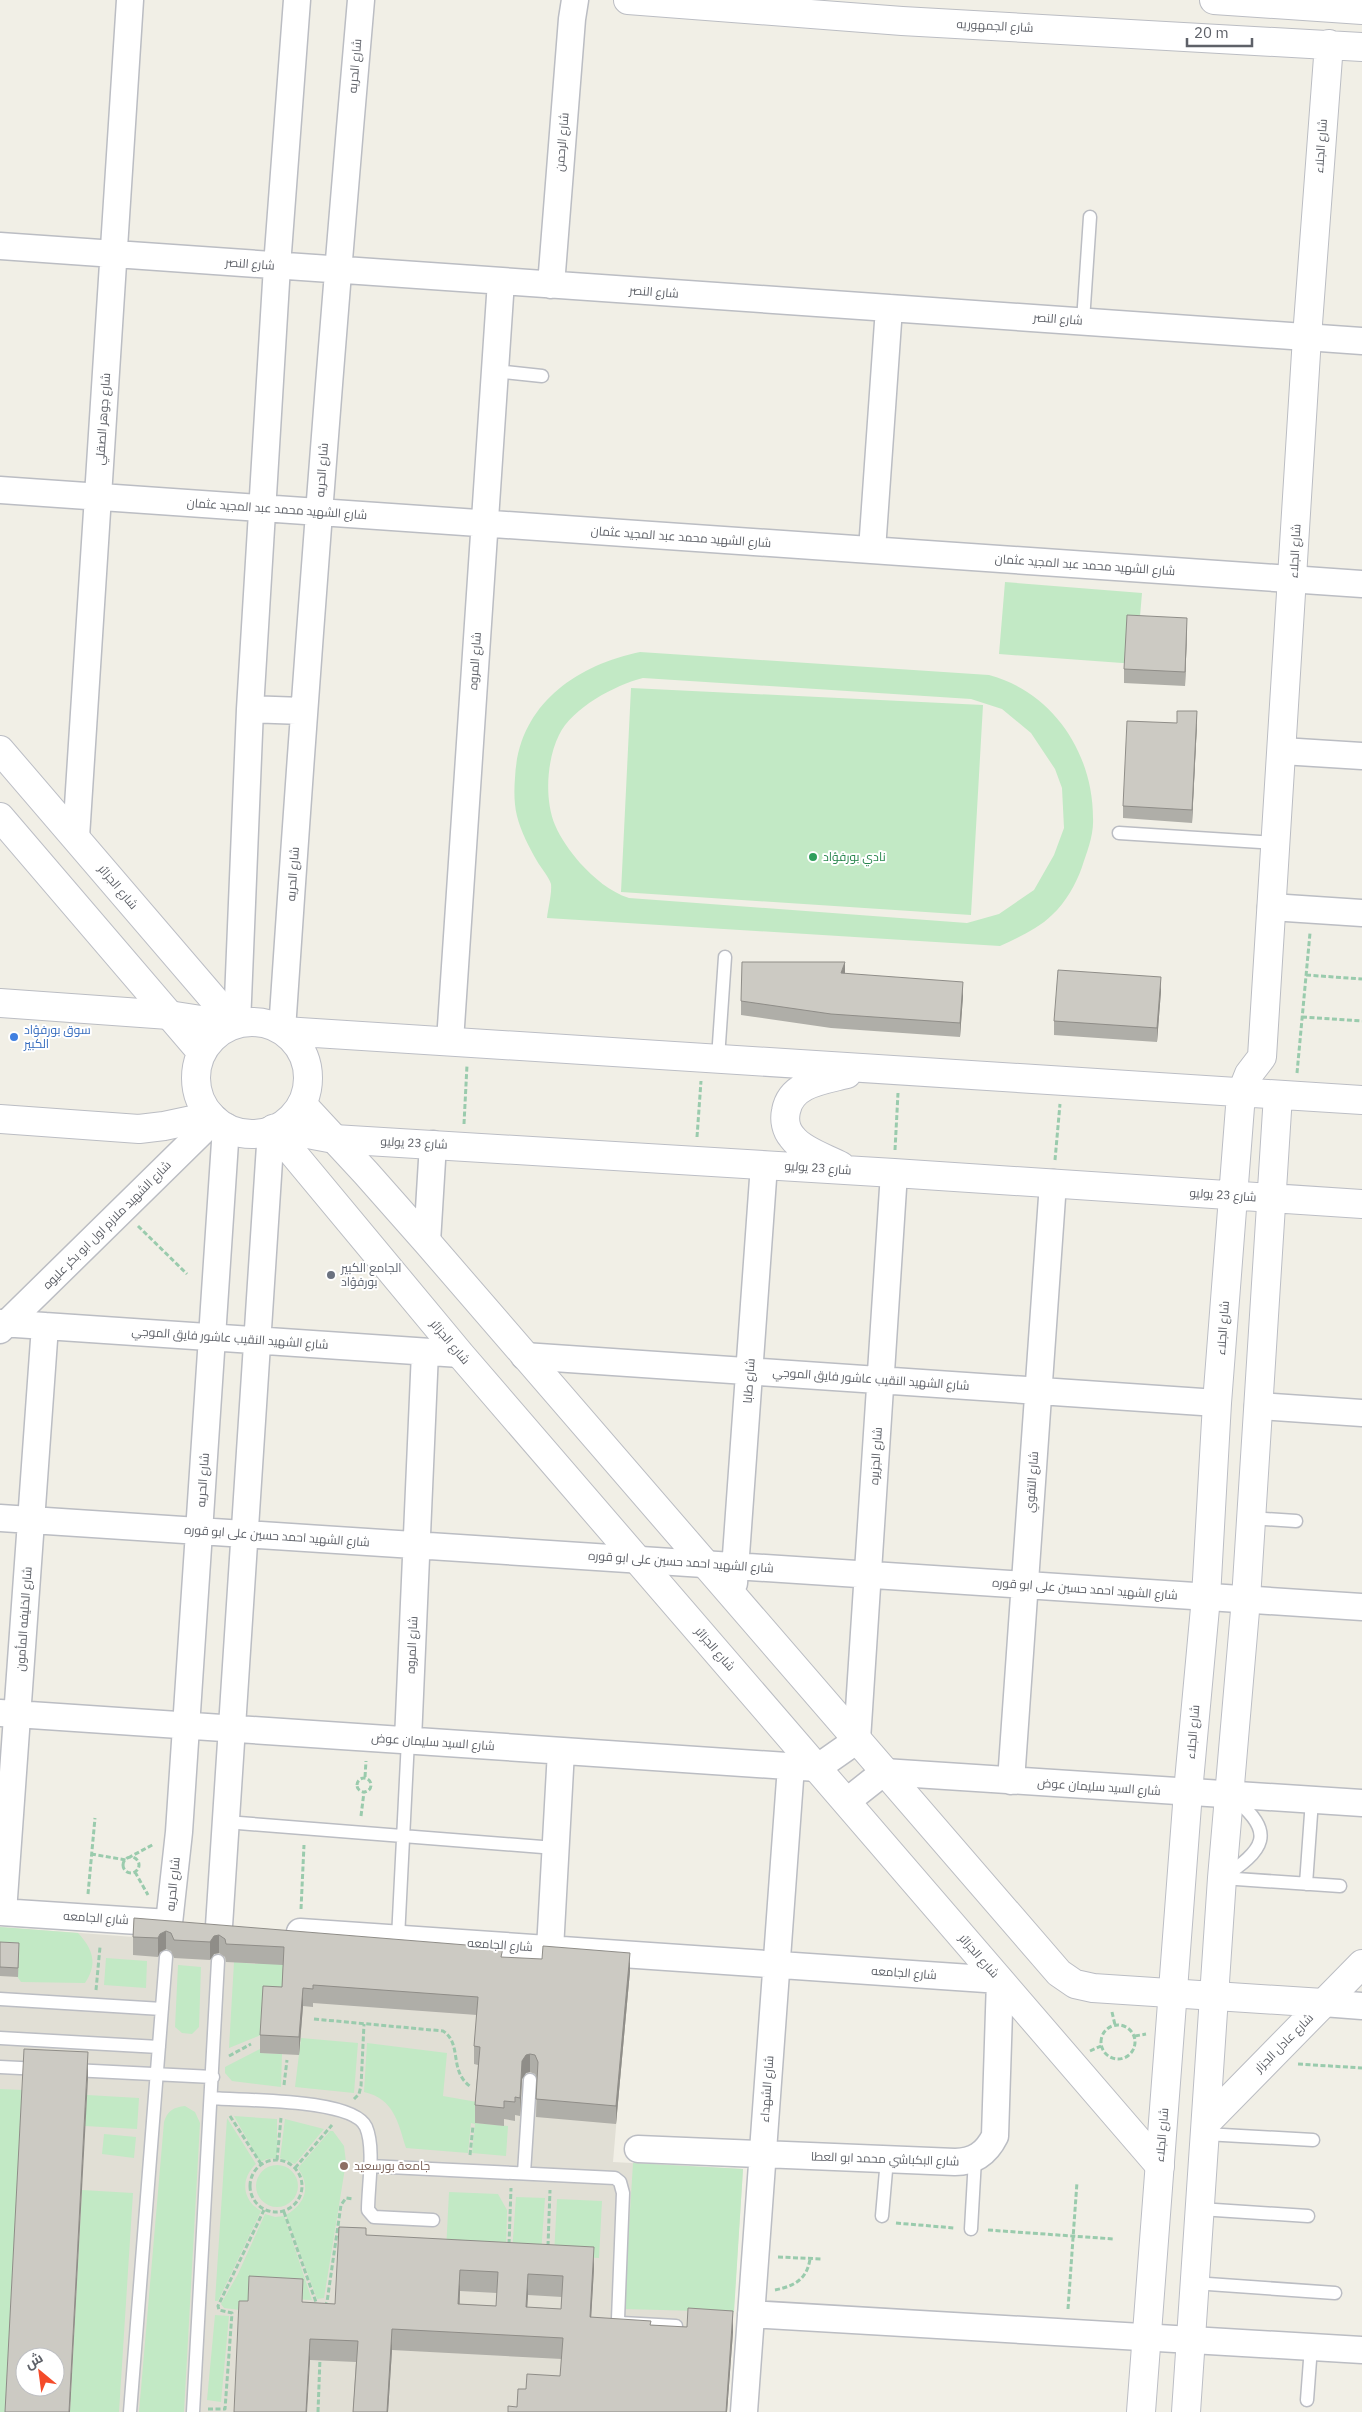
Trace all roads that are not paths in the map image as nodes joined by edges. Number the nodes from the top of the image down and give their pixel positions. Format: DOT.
graph roads {
  1 [pos="130,0"];
  2 [pos="297,0"];
  3 [pos="360,0"];
  4 [pos="575,0"];
  5 [pos="628,0"];
  6 [pos="1214,0"];
  7 [pos="1331,4"];
  8 [pos="768,5"];
  9 [pos="1362,10"];
  10 [pos="1328,44"];
  11 [pos="1362,47"];
  12 [pos="1090,217"];
  13 [pos="0,246"];
  14 [pos="113,254"];
  15 [pos="277,266"];
  16 [pos="337,270"];
  17 [pos="501,281"];
  18 [pos="551,284"];
  19 [pos="889,308"];
  20 [pos="1083,321"];
  21 [pos="1308,337"];
  22 [pos="1362,341"];
  23 [pos="495,371"];
  24 [pos="542,376"];
  25 [pos="0,490"];
  26 [pos="98,497"];
  27 [pos="262,508"];
  28 [pos="318,512"];
  29 [pos="484,523"];
  30 [pos="872,550"];
  31 [pos="1293,579"];
  32 [pos="1362,584"];
  33 [pos="250,709"];
  34 [pos="303,711"];
  35 [pos="0,750"];
  36 [pos="1282,751"];
  37 [pos="1362,756"];
  38 [pos="1,820"];
  39 [pos="1119,833"];
  40 [pos="76,837"];
  41 [pos="1276,843"];
  42 [pos="1271,907"];
  43 [pos="1362,913"];
  44 [pos="725,957"];
  45 [pos="0,1003"];
  46 [pos="169,1016"];
  47 [pos="235,1024"];
  48 [pos="283,1031"];
  49 [pos="460,1042"];
  50 [pos="202,1053"];
  51 [pos="1262,1057"];
  52 [pos="710,1058"];
  53 [pos="870,1068"];
  54 [pos="1241,1094"];
  55 [pos="1286,1096"];
  56 [pos="1362,1100"];
  57 [pos="302,1104"];
  58 [pos="0,1118"];
  59 [pos="218,1121"];
  60 [pos="273,1129"];
  61 [pos="334,1138"];
  62 [pos="433,1144"];
  63 [pos="764,1164"];
  64 [pos="849,1170"];
  65 [pos="894,1172"];
  66 [pos="1053,1183"];
  67 [pos="1233,1196"];
  68 [pos="1271,1198"];
  69 [pos="1362,1204"];
  70 [pos="427,1242"];
  71 [pos="2,1325"];
  72 [pos="45,1326"];
  73 [pos="213,1337"];
  74 [pos="258,1340"];
  75 [pos="425,1352"];
  76 [pos="460,1354"];
  77 [pos="524,1356"];
  78 [pos="749,1371"];
  79 [pos="881,1380"];
  80 [pos="1038,1391"];
  81 [pos="1217,1403"];
  82 [pos="1258,1406"];
  83 [pos="1362,1413"];
  84 [pos="0,1518"];
  85 [pos="1250,1518"];
  86 [pos="31,1520"];
  87 [pos="1296,1521"];
  88 [pos="199,1532"];
  89 [pos="244,1534"];
  90 [pos="417,1545"];
  91 [pos="636,1559"];
  92 [pos="704,1563"];
  93 [pos="736,1565"];
  94 [pos="868,1574"];
  95 [pos="1024,1585"];
  96 [pos="1206,1597"];
  97 [pos="734,1598"];
  98 [pos="1246,1599"];
  99 [pos="1362,1607"];
  100 [pos="9,1714"];
  101 [pos="187,1726"];
  102 [pos="231,1729"];
  103 [pos="408,1740"];
  104 [pos="857,1740"];
  105 [pos="561,1751"];
  106 [pos="804,1767"];
  107 [pos="884,1772"];
  108 [pos="1011,1781"];
  109 [pos="1188,1792"];
  110 [pos="1229,1795"];
  111 [pos="1312,1800"];
  112 [pos="846,1802"];
  113 [pos="1362,1803"];
  114 [pos="226,1822"];
  115 [pos="403,1836"];
  116 [pos="555,1848"];
  117 [pos="1222,1878"];
  118 [pos="1306,1884"];
  119 [pos="1340,1886"];
  120 [pos="2,1912"];
  121 [pos="169,1925"];
  122 [pos="219,1928"];
  123 [pos="246,1928"];
  124 [pos="273,1930"];
  125 [pos="398,1938"];
  126 [pos="550,1949"];
  127 [pos="166,1957"];
  128 [pos="218,1961"];
  129 [pos="777,1964"];
  130 [pos="1362,1964"];
  131 [pos="1000,1980"];
  132 [pos="1173,1993"];
  133 [pos="1215,1996"];
  134 [pos="0,1999"];
  135 [pos="1323,2003"];
  136 [pos="1362,2006"];
  137 [pos="162,2010"];
  138 [pos="0,2038"];
  139 [pos="159,2047"];
  140 [pos="0,2067"];
  141 [pos="213,2071"];
  142 [pos="157,2075"];
  143 [pos="530,2080"];
  144 [pos="216,2099"];
  145 [pos="1205,2128"];
  146 [pos="1313,2140"];
  147 [pos="638,2149"];
  148 [pos="763,2154"];
  149 [pos="887,2159"];
  150 [pos="975,2159"];
  151 [pos="370,2166"];
  152 [pos="1160,2166"];
  153 [pos="518,2173"];
  154 [pos="1200,2209"];
  155 [pos="882,2216"];
  156 [pos="1308,2216"];
  157 [pos="433,2220"];
  158 [pos="970,2229"];
  159 [pos="1194,2283"];
  160 [pos="1335,2293"];
  161 [pos="752,2304"];
  162 [pos="676,2326"];
  163 [pos="1147,2336"];
  164 [pos="1191,2339"];
  165 [pos="1311,2347"];
  166 [pos="1362,2350"];
  167 [pos="1307,2400"];
  168 [pos="193,2410"];
  169 [pos="130,2412"];
  170 [pos="744,2412"];
  171 [pos="1141,2412"];
  172 [pos="1186,2412"];
  1 -- 14 [label="street, شارع جوهر الصقلي"];
  2 -- 15 [label="street"];
  3 -- 16 [label="street, شارع الحريه"];
  4 -- 18 [label="street, شارع الرحمن"];
  5 -- 8 [label="main road, شارع الجمهوريه"];
  6 -- 7 [label="main road"];
  7 -- 9 [label="main road"];
  8 -- 10 [label="main road, شارع الجمهوريه"];
  10 -- 11 [label="main road, شارع الجمهوريه"];
  10 -- 21 [label="main road, شارع الجلاء"];
  12 -- 20 [label="lane"];
  13 -- 14 [label="street, شارع النصر"];
  14 -- 15 [label="street, شارع النصر"];
  14 -- 26 [label="street, شارع جوهر الصقلي"];
  15 -- 16 [label="street, شارع النصر"];
  15 -- 27 [label="street"];
  16 -- 17 [label="street, شارع النصر"];
  16 -- 28 [label="street, شارع الحريه"];
  17 -- 18 [label="street, شارع النصر"];
  17 -- 23 [label="street, شارع المروه"];
  18 -- 19 [label="street, شارع النصر"];
  19 -- 20 [label="street, شارع النصر"];
  19 -- 30 [label="street"];
  20 -- 21 [label="street, شارع النصر"];
  21 -- 22 [label="street, شارع النصر"];
  21 -- 31 [label="main road, شارع الجلاء"];
  23 -- 24 [label="lane"];
  23 -- 29 [label="street, شارع المروه"];
  25 -- 26 [label="street, شارع الشهيد محمد عبد المجيد عثمان"];
  26 -- 27 [label="street, شارع الشهيد محمد عبد المجيد عثمان"];
  26 -- 40 [label="street, شارع جوهر الصقلي"];
  27 -- 28 [label="street, شارع الشهيد محمد عبد المجيد عثمان"];
  27 -- 33 [label="street"];
  28 -- 29 [label="street, شارع الشهيد محمد عبد المجيد عثمان"];
  28 -- 34 [label="street, شارع الحريه"];
  29 -- 30 [label="street, شارع الشهيد محمد عبد المجيد عثمان"];
  29 -- 49 [label="street, شارع المروه"];
  30 -- 31 [label="street, شارع الشهيد محمد عبد المجيد عثمان"];
  31 -- 32 [label="street, شارع الشهيد محمد عبد المجيد عثمان"];
  31 -- 36 [label="main road, شارع الجلاء"];
  33 -- 34 [label="street"];
  33 -- 47 [label="street"];
  34 -- 48 [label="street, شارع الحريه"];
  35 -- 40 [label="main road, شارع الجزائر"];
  36 -- 37 [label="street"];
  36 -- 41 [label="main road, شارع الجلاء"];
  38 -- 46 [label="main road"];
  39 -- 41 [label="lane"];
  40 -- 47 [label="main road, شارع الجزائر"];
  41 -- 42 [label="main road, شارع الجلاء"];
  42 -- 43 [label="street"];
  42 -- 51 [label="main road, شارع الجلاء"];
  44 -- 52 [label="lane"];
  45 -- 46 [label="main road"];
  46 -- 47 [label="main road"];
  46 -- 50 [label="main road"];
  47 -- 48 [label="main road"];
  47 -- 50 [label="main road"];
  48 -- 49 [label="main road"];
  48 -- 57 [label="main road"];
  49 -- 52 [label="main road"];
  50 -- 59 [label="main road"];
  51 -- 54 [label="main road, شارع الجلاء"];
  51 -- 55 [label="main road"];
  52 -- 53 [label="main road"];
  53 -- 54 [label="main road"];
  53 -- 64 [label="main road"];
  54 -- 55 [label="main road"];
  54 -- 67 [label="main road, شارع الجلاء"];
  55 -- 56 [label="main road"];
  55 -- 68 [label="main road"];
  57 -- 60 [label="main road"];
  57 -- 61 [label="main road"];
  58 -- 59 [label="main road"];
  59 -- 60 [label="main road"];
  59 -- 71 [label="street, شارع الشهيد ملازم اول ابو بكر عليوه"];
  59 -- 73 [label="street, شارع الحريه"];
  60 -- 61 [label="main road, شارع 23 يوليو"];
  60 -- 74 [label="street"];
  60 -- 76 [label="main road, شارع الجزائر"];
  61 -- 62 [label="main road, شارع 23 يوليو"];
  61 -- 70 [label="main road"];
  62 -- 63 [label="main road, شارع 23 يوليو"];
  62 -- 70 [label="street"];
  63 -- 64 [label="main road, شارع 23 يوليو"];
  63 -- 78 [label="street, شارع طابا"];
  64 -- 65 [label="main road, شارع 23 يوليو"];
  65 -- 66 [label="main road, شارع 23 يوليو"];
  65 -- 79 [label="street, شارع الجزيره"];
  66 -- 67 [label="main road, شارع 23 يوليو"];
  66 -- 80 [label="street, شارع التقوي"];
  67 -- 68 [label="main road, شارع 23 يوليو"];
  67 -- 81 [label="main road, شارع الجلاء"];
  68 -- 69 [label="main road, شارع 23 يوليو"];
  68 -- 82 [label="main road"];
  70 -- 77 [label="main road"];
  71 -- 72 [label="street, شارع الشهيد النقيب عاشور فايق الموجي"];
  72 -- 73 [label="street, شارع الشهيد النقيب عاشور فايق الموجي"];
  72 -- 86 [label="street, شارع الخليفه المأمون"];
  73 -- 74 [label="street, شارع الشهيد النقيب عاشور فايق الموجي"];
  73 -- 88 [label="street, شارع الحريه"];
  74 -- 75 [label="street, شارع الشهيد النقيب عاشور فايق الموجي"];
  74 -- 89 [label="street"];
  75 -- 76 [label="street, شارع الشهيد النقيب عاشور فايق الموجي"];
  75 -- 90 [label="street, شارع المروه"];
  76 -- 91 [label="main road, شارع الجزائر"];
  77 -- 78 [label="street, شارع الشهيد النقيب عاشور فايق الموجي"];
  77 -- 92 [label="main road"];
  78 -- 79 [label="street, شارع الشهيد النقيب عاشور فايق الموجي"];
  78 -- 93 [label="street, شارع طابا"];
  79 -- 80 [label="street, شارع الشهيد النقيب عاشور فايق الموجي"];
  79 -- 94 [label="street, شارع الجزيره"];
  80 -- 81 [label="street, شارع الشهيد النقيب عاشور فايق الموجي"];
  80 -- 95 [label="street, شارع التقوي"];
  81 -- 96 [label="main road, شارع الجلاء"];
  82 -- 83 [label="street"];
  82 -- 85 [label="main road"];
  84 -- 86 [label="street, شارع الشهيد احمد حسين على ابو قوره"];
  85 -- 87 [label="lane"];
  85 -- 98 [label="main road"];
  86 -- 88 [label="street, شارع الشهيد احمد حسين على ابو قوره"];
  86 -- 100 [label="street, شارع الخليفه المأمون"];
  88 -- 89 [label="street, شارع الشهيد احمد حسين على ابو قوره"];
  88 -- 101 [label="street, شارع الحريه"];
  89 -- 90 [label="street, شارع الشهيد احمد حسين على ابو قوره"];
  89 -- 102 [label="street"];
  90 -- 91 [label="street, شارع الشهيد احمد حسين على ابو قوره"];
  90 -- 103 [label="street, شارع المروه"];
  91 -- 92 [label="street, شارع الشهيد احمد حسين على ابو قوره"];
  91 -- 106 [label="main road, شارع الجزائر"];
  92 -- 93 [label="street, شارع الشهيد احمد حسين على ابو قوره"];
  92 -- 97 [label="main road"];
  93 -- 94 [label="street, شارع الشهيد احمد حسين على ابو قوره"];
  93 -- 97 [label="street, شارع طابا"];
  94 -- 95 [label="street, شارع الشهيد احمد حسين على ابو قوره"];
  94 -- 104 [label="street, شارع الجزيره"];
  95 -- 96 [label="street, شارع الشهيد احمد حسين على ابو قوره"];
  95 -- 108 [label="street, شارع التقوي"];
  96 -- 98 [label="street, شارع الشهيد احمد حسين على ابو قوره"];
  96 -- 109 [label="main road, شارع الجلاء"];
  97 -- 104 [label="main road"];
  98 -- 99 [label="street, شارع الشهيد احمد حسين على ابو قوره"];
  98 -- 110 [label="main road"];
  100 -- 101 [label="street, شارع السيد سليمان عوض"];
  100 -- 120 [label="street, شارع الخليفه المأمون"];
  101 -- 102 [label="street, شارع السيد سليمان عوض"];
  101 -- 121 [label="street, شارع الحريه"];
  102 -- 103 [label="street, شارع السيد سليمان عوض"];
  102 -- 114 [label="street"];
  103 -- 105 [label="street, شارع السيد سليمان عوض"];
  103 -- 115 [label="lane, شارع المروه"];
  104 -- 106 [label="street"];
  104 -- 107 [label="main road"];
  105 -- 106 [label="street, شارع السيد سليمان عوض"];
  105 -- 116 [label="street"];
  106 -- 112 [label="main road, شارع الجزائر"];
  106 -- 129 [label="street, شارع الشهداء"];
  107 -- 108 [label="street, شارع السيد سليمان عوض"];
  107 -- 112 [label="street"];
  107 -- 132 [label="main road"];
  108 -- 109 [label="street, شارع السيد سليمان عوض"];
  109 -- 110 [label="street, شارع السيد سليمان عوض"];
  109 -- 132 [label="main road, شارع الجلاء"];
  110 -- 111 [label="street, شارع السيد سليمان عوض"];
  110 -- 117 [label="main road"];
  111 -- 113 [label="street, شارع السيد سليمان عوض"];
  111 -- 118 [label="lane"];
  112 -- 131 [label="main road, شارع الجزائر"];
  114 -- 115 [label="lane"];
  114 -- 122 [label="street"];
  115 -- 116 [label="lane"];
  115 -- 125 [label="lane, شارع المروه"];
  116 -- 126 [label="street"];
  117 -- 118 [label="lane"];
  117 -- 133 [label="main road"];
  118 -- 119 [label="lane"];
  120 -- 121 [label="street, شارع الجامعه"];
  121 -- 122 [label="street, شارع الجامعه"];
  122 -- 123 [label="street, شارع الجامعه"];
  124 -- 125 [label="street, شارع الجامعه"];
  125 -- 126 [label="street, شارع الجامعه"];
  126 -- 129 [label="street, شارع الجامعه"];
  127 -- 137 [label="lane"];
  128 -- 141 [label="lane"];
  129 -- 131 [label="street, شارع الجامعه"];
  129 -- 148 [label="street, شارع الشهداء"];
  130 -- 135 [label="main road, شارع عادل الجزار"];
  131 -- 150 [label="street, شارع البكباشي محمد ابو العطا"];
  131 -- 152 [label="main road, شارع الجزائر"];
  132 -- 133 [label="main road"];
  132 -- 152 [label="main road, شارع الجلاء"];
  133 -- 135 [label="main road"];
  133 -- 145 [label="main road"];
  134 -- 137 [label="lane"];
  135 -- 136 [label="street"];
  135 -- 145 [label="main road, شارع عادل الجزار"];
  137 -- 139 [label="lane"];
  138 -- 139 [label="lane"];
  139 -- 142 [label="lane"];
  140 -- 142 [label="lane"];
  141 -- 142 [label="lane"];
  141 -- 144 [label="lane"];
  142 -- 169 [label="lane"];
  143 -- 153 [label="lane"];
  144 -- 151 [label="lane"];
  144 -- 168 [label="lane"];
  145 -- 146 [label="lane"];
  145 -- 154 [label="main road"];
  147 -- 148 [label="street, شارع البكباشي محمد ابو العطا"];
  148 -- 149 [label="street, شارع البكباشي محمد ابو العطا"];
  148 -- 161 [label="street, شارع الشهداء"];
  149 -- 150 [label="street, شارع البكباشي محمد ابو العطا"];
  149 -- 155 [label="lane"];
  150 -- 158 [label="lane"];
  151 -- 153 [label="lane"];
  151 -- 157 [label="lane"];
  152 -- 163 [label="main road, شارع الجلاء"];
  153 -- 162 [label="lane"];
  154 -- 156 [label="lane"];
  154 -- 159 [label="main road"];
  159 -- 160 [label="lane"];
  159 -- 164 [label="main road"];
  161 -- 163 [label="street"];
  161 -- 170 [label="street, شارع الشهداء"];
  163 -- 164 [label="street"];
  163 -- 171 [label="main road, شارع الجلاء"];
  164 -- 165 [label="street"];
  164 -- 172 [label="main road"];
  165 -- 166 [label="street"];
  165 -- 167 [label="lane"];
}
